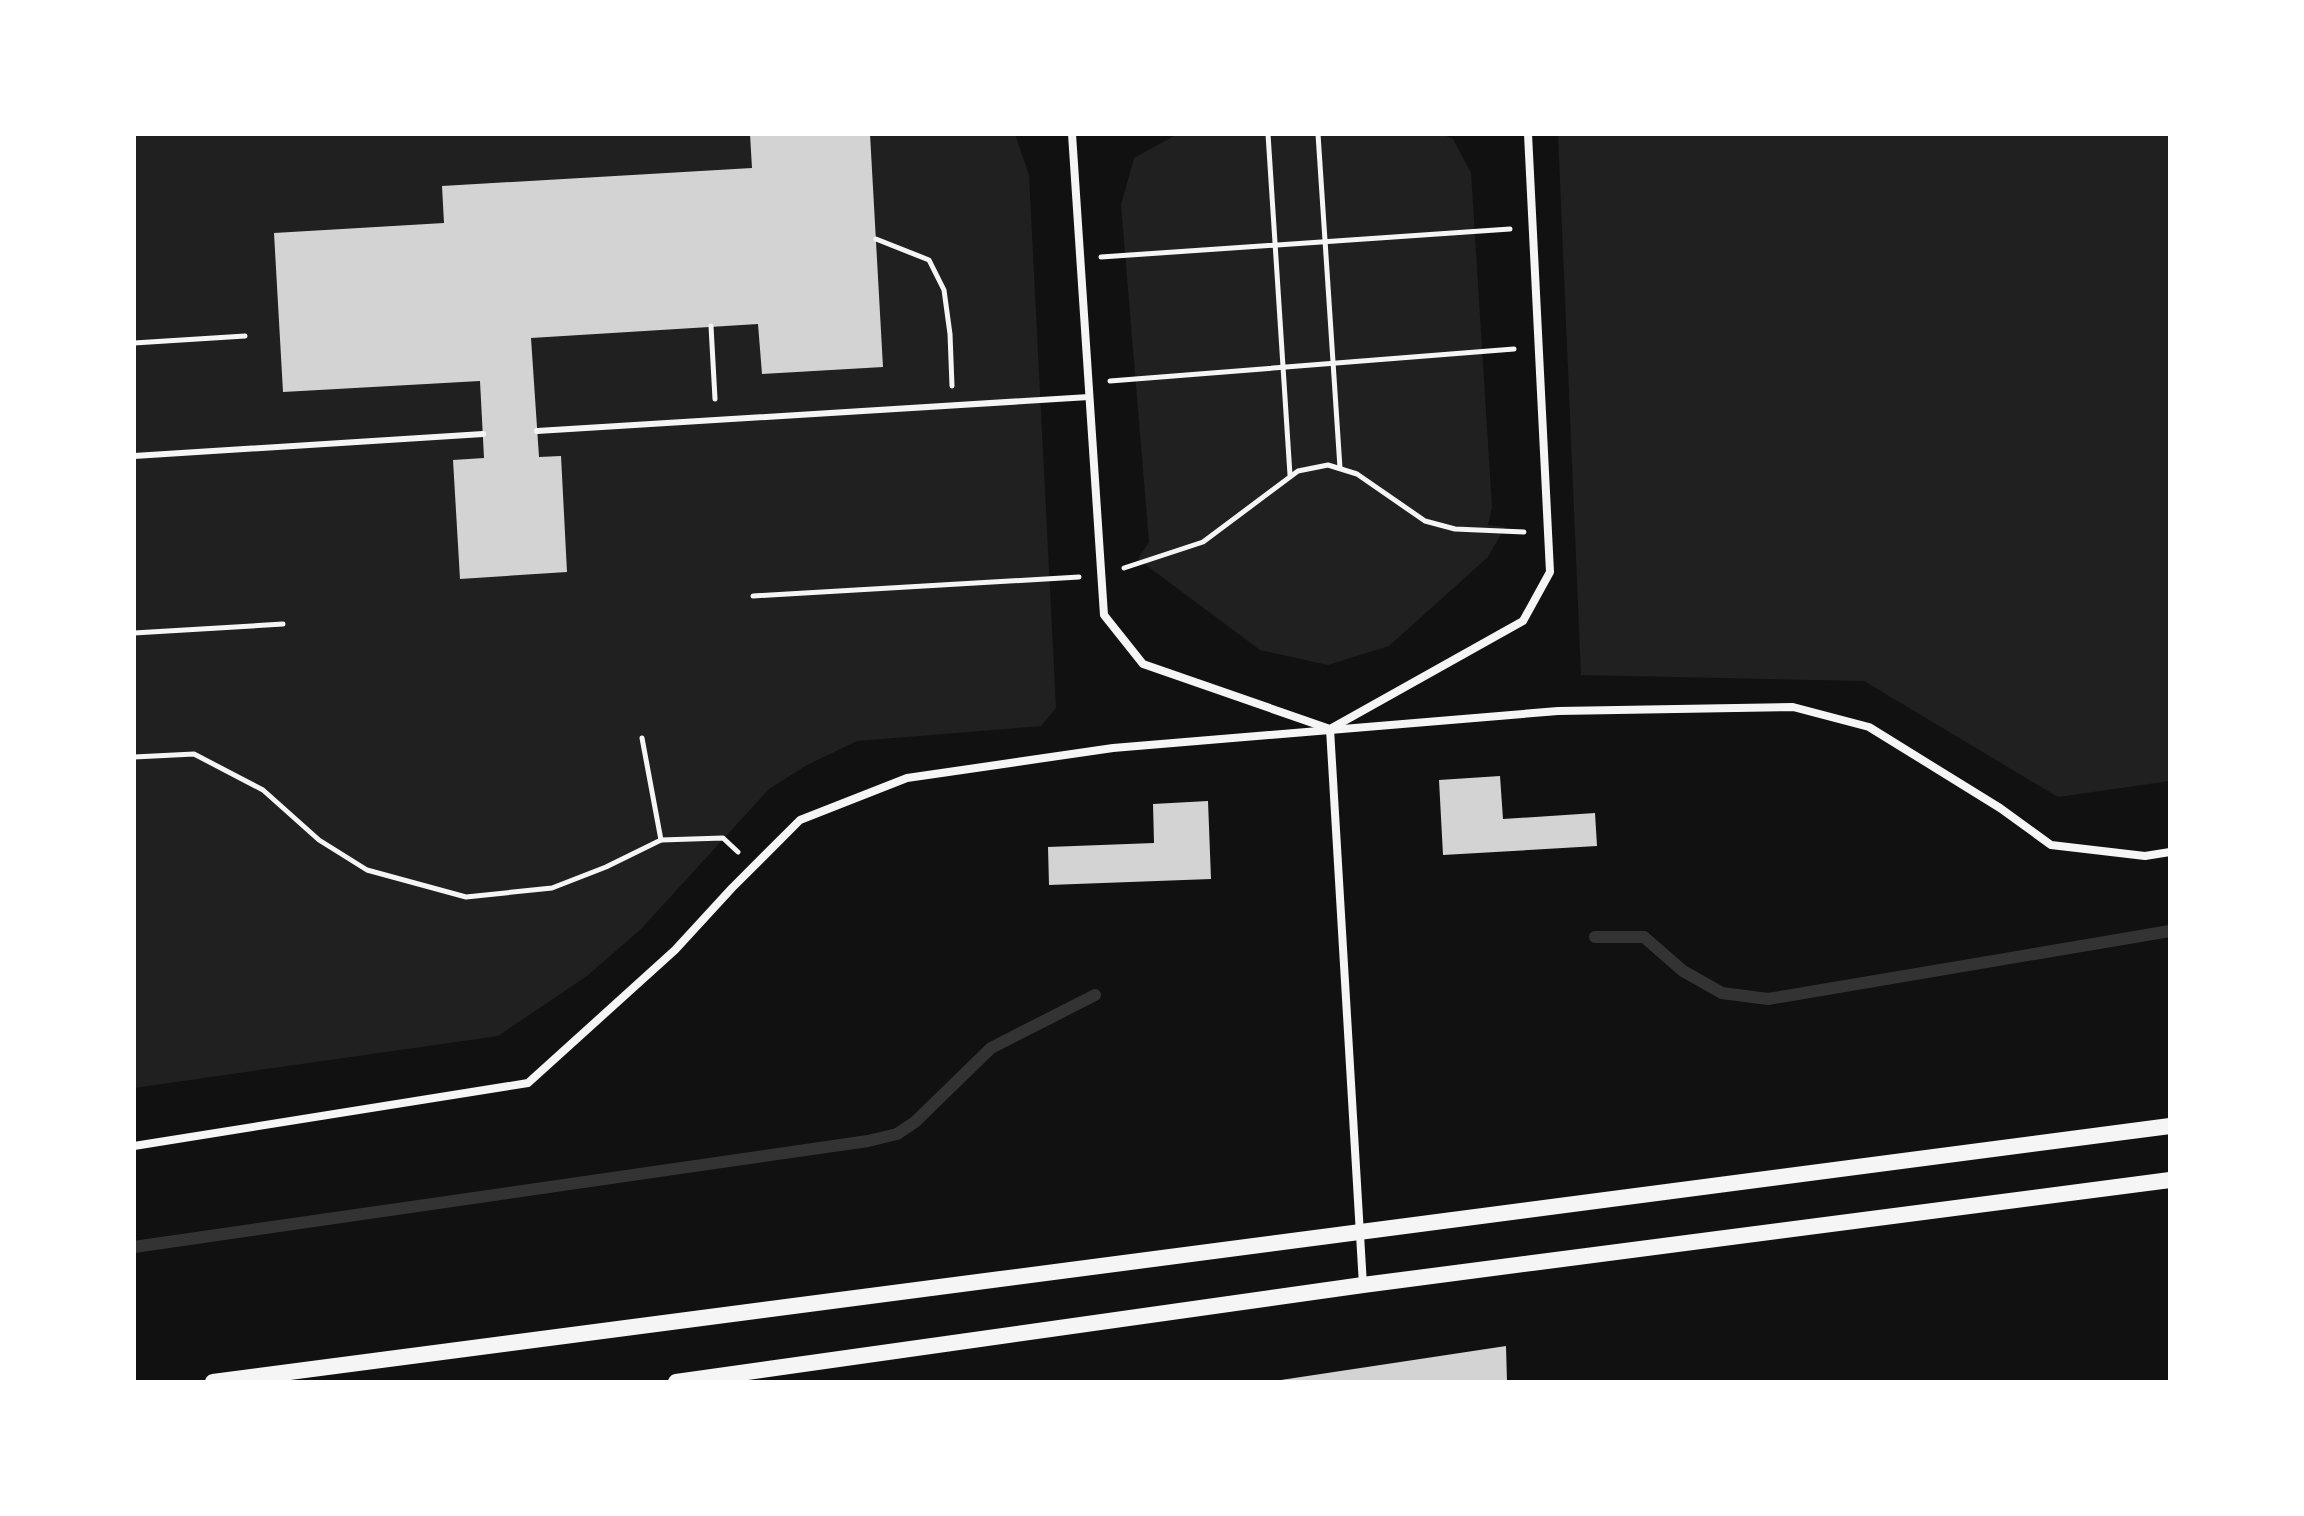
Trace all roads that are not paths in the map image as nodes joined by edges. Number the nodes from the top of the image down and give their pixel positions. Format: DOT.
graph roads {
  1 [pos="1072,134"];
  2 [pos="1528,134"];
  3 [pos="1089,397"];
  4 [pos="537,431"];
  5 [pos="483,434"];
  6 [pos="134,456"];
  7 [pos="1330,729"];
  8 [pos="2170,852"];
  9 [pos="2170,1126"];
  10 [pos="134,1146"];
  11 [pos="2170,1180"];
  12 [pos="1360,1231"];
  13 [pos="1363,1285"];
  14 [pos="213,1382"];
  15 [pos="676,1382"];
  1 -- 3 [label="street"];
  2 -- 7 [label="street"];
  3 -- 4 [label="lane"];
  3 -- 7 [label="street"];
  5 -- 6 [label="lane"];
  7 -- 8 [label="street"];
  7 -- 10 [label="street"];
  7 -- 12 [label="street"];
  9 -- 12 [label="main road"];
  11 -- 13 [label="main road"];
  12 -- 13 [label="street"];
  12 -- 14 [label="main road"];
  13 -- 15 [label="main road"];
}
